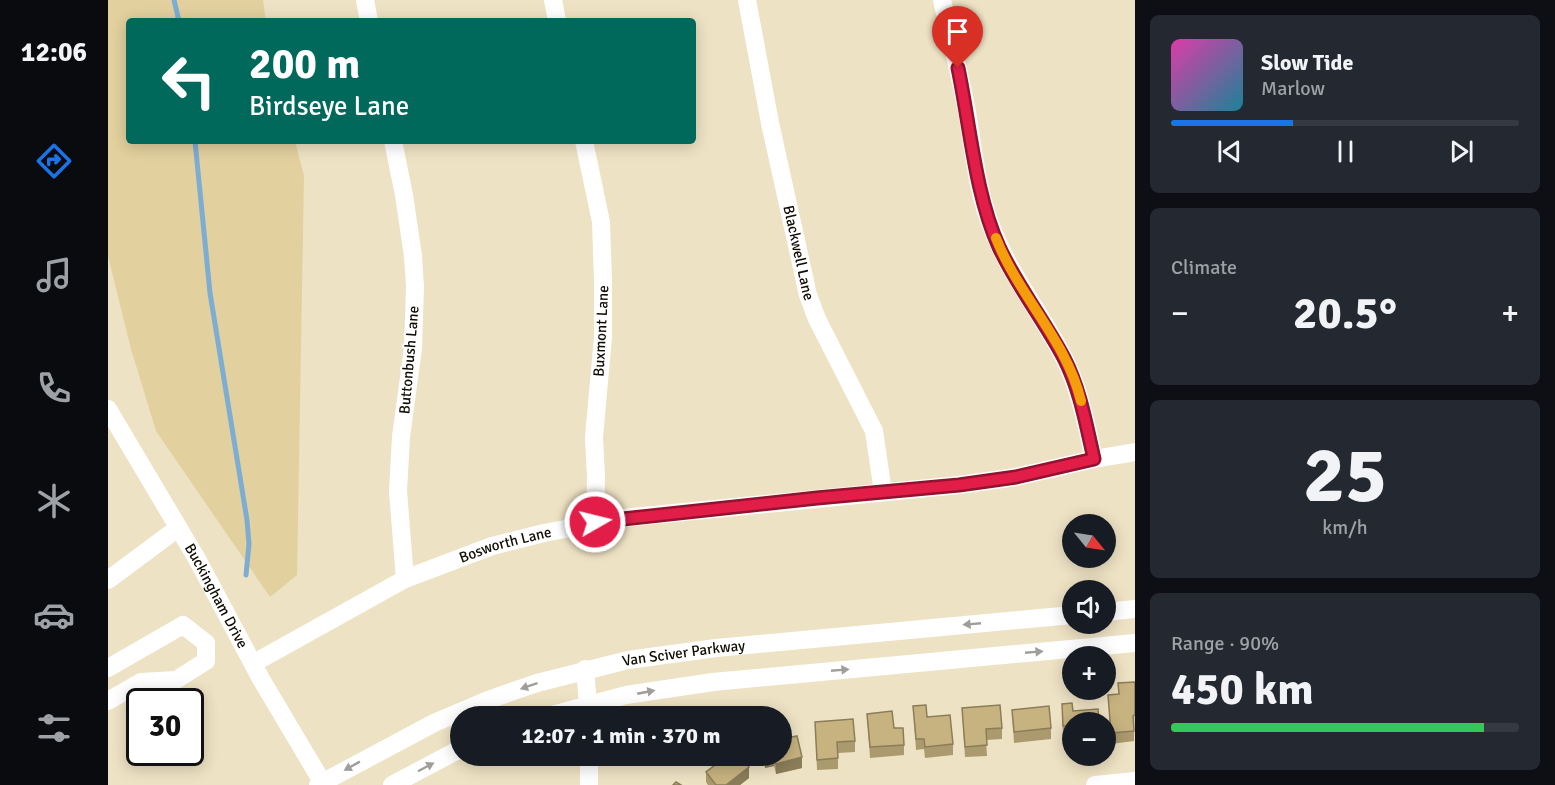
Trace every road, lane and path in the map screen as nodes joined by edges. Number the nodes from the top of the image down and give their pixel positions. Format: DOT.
graph roads {
  1 [pos="365,0"];
  2 [pos="553,0"];
  3 [pos="747,0"];
  4 [pos="942,0"];
  5 [pos="368,18"];
  6 [pos="556,18"];
  7 [pos="394,144"];
  8 [pos="585,144"];
  9 [pos="108,408"];
  10 [pos="1135,452"];
  11 [pos="1094,459"];
  12 [pos="883,492"];
  13 [pos="595,522"];
  14 [pos="178,528"];
  15 [pos="405,579"];
  16 [pos="108,580"];
  17 [pos="1135,609"];
  18 [pos="1116,611"];
  19 [pos="1062,616"];
  20 [pos="235,629"];
  21 [pos="206,642"];
  22 [pos="1135,643"];
  23 [pos="254,663"];
  24 [pos="108,668"];
  25 [pos="585,669"];
  26 [pos="108,701"];
  27 [pos="589,706"];
  28 [pos="601,706"];
  29 [pos="450,754"];
  30 [pos="589,766"];
  31 [pos="1135,781"];
  32 [pos="322,784"];
  33 [pos="392,785"];
  34 [pos="589,785"];
  35 [pos="1095,785"];
  1 -- 5 [label="street"];
  2 -- 6 [label="street"];
  3 -- 12 [label="street, Blackwell Lane"];
  4 -- 11 [label="street"];
  7 -- 15 [label="street, Buttonbush Lane"];
  8 -- 13 [label="street, Buxmont Lane"];
  9 -- 14 [label="street, Buckingham Drive"];
  10 -- 11 [label="street, Bosworth Lane"];
  11 -- 12 [label="street, Bosworth Lane"];
  12 -- 13 [label="street, Bosworth Lane"];
  13 -- 15 [label="street, Bosworth Lane"];
  14 -- 16 [label="street"];
  14 -- 20 [label="street, Buckingham Drive"];
  15 -- 23 [label="street, Bosworth Lane"];
  17 -- 18 [label="street"];
  19 -- 25 [label="street, Van Sciver Parkway, one-way"];
  20 -- 21 [label="street"];
  20 -- 23 [label="street, Buckingham Drive"];
  21 -- 24 [label="street"];
  21 -- 26 [label="street"];
  28 -- 22 [label="street, one-way"];
  23 -- 32 [label="street, Buckingham Drive"];
  25 -- 27 [label="street"];
  25 -- 32 [label="street, Van Sciver Parkway, one-way"];
  33 -- 29 [label="street, one-way"];
  30 -- 34 [label="street"];
  31 -- 35 [label="street"];
}
